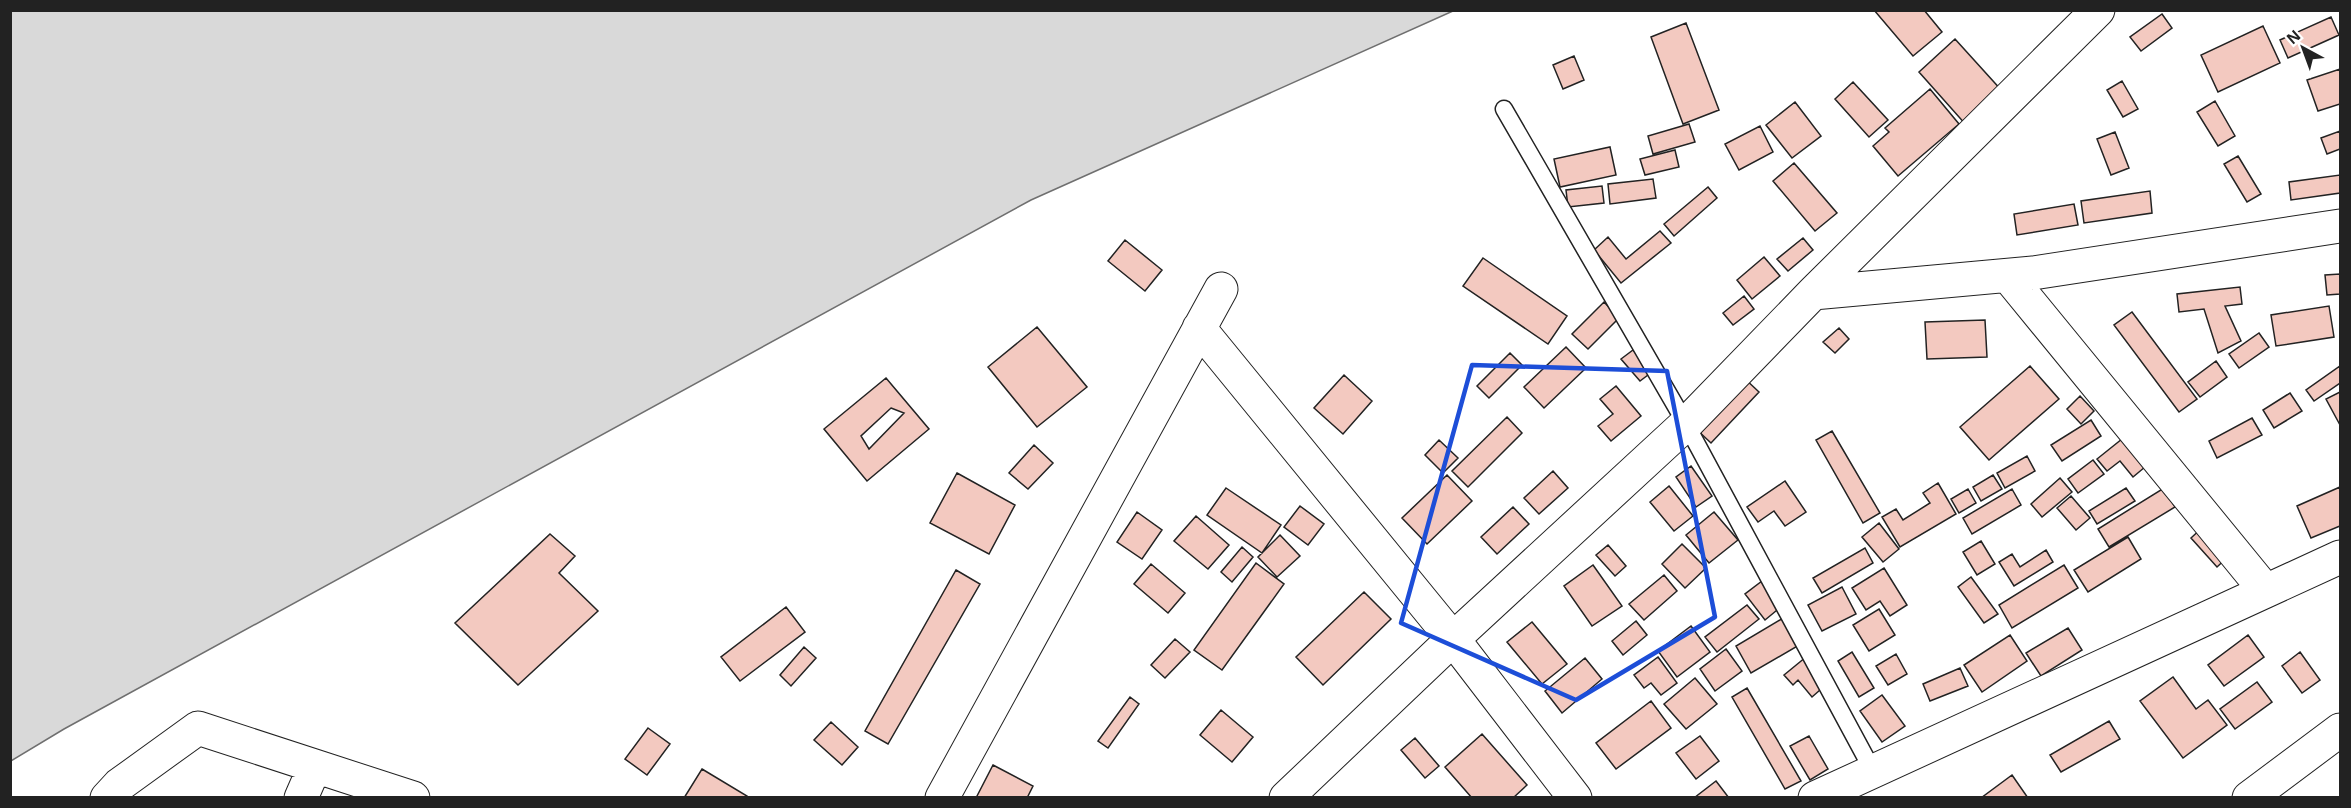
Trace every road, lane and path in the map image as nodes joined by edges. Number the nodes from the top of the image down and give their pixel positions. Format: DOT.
graph roads {
  1 [pos="2098,10"];
  2 [pos="1504,109"];
  3 [pos="2340,226"];
  4 [pos="2008,276"];
  5 [pos="1221,289"];
  6 [pos="1813,293"];
  7 [pos="1199,328"];
  8 [pos="1686,424"];
  9 [pos="2340,557"];
  10 [pos="2265,590"];
  11 [pos="1453,639"];
  12 [pos="2340,730"];
  13 [pos="315,766"];
  14 [pos="1873,771"];
  15 [pos="107,798"];
  16 [pos="301,798"];
  17 [pos="413,798"];
  18 [pos="942,798"];
  19 [pos="1286,798"];
  20 [pos="1575,798"];
  21 [pos="1815,798"];
  22 [pos="2249,798"];
  1 -- 6 [label="street"];
  2 -- 8 [label="lane"];
  3 -- 4 [label="street"];
  4 -- 6 [label="street"];
  4 -- 10 [label="street"];
  5 -- 7 [label="street"];
  6 -- 8 [label="street"];
  7 -- 11 [label="street"];
  7 -- 18 [label="street"];
  8 -- 11 [label="street"];
  8 -- 14 [label="lane"];
  9 -- 10 [label="street"];
  10 -- 14 [label="street"];
  11 -- 19 [label="street"];
  11 -- 20 [label="street"];
  12 -- 22 [label="street"];
  13 -- 15 [label="street"];
  13 -- 16 [label="street"];
  13 -- 17 [label="street"];
  14 -- 21 [label="street"];
}
